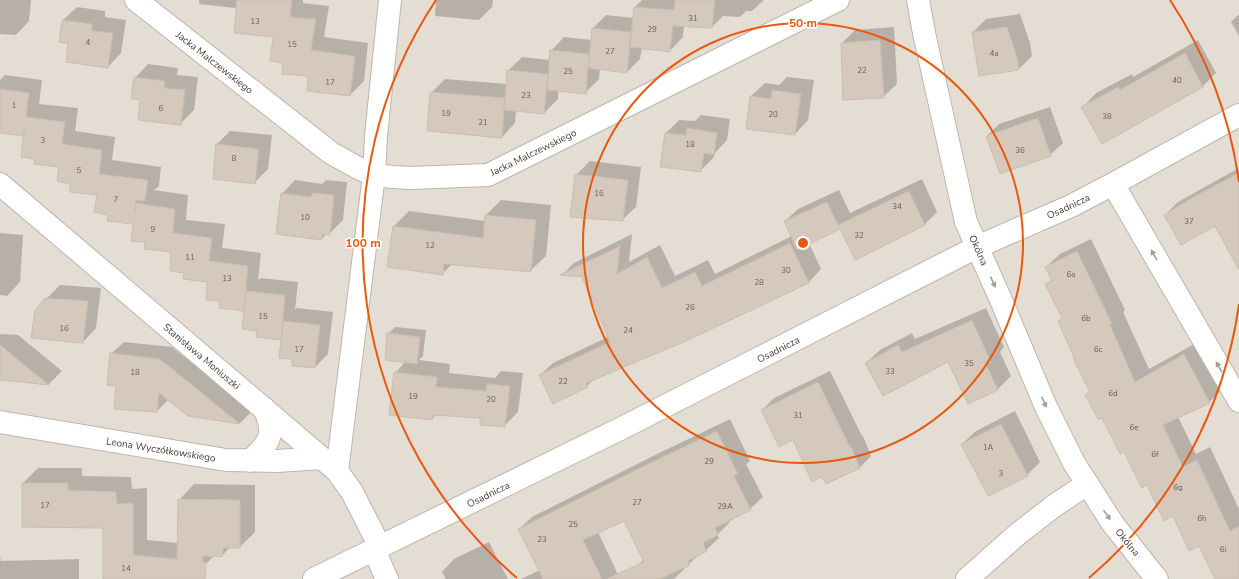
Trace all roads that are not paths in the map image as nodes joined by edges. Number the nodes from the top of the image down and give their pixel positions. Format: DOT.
graph roads {
  1 [pos="136,0"];
  2 [pos="390,0"];
  3 [pos="838,0"];
  4 [pos="918,0"];
  5 [pos="1239,115"];
  6 [pos="374,175"];
  7 [pos="0,184"];
  8 [pos="1113,184"];
  9 [pos="977,247"];
  10 [pos="1239,401"];
  11 [pos="264,408"];
  12 [pos="0,422"];
  13 [pos="250,461"];
  14 [pos="330,464"];
  15 [pos="1087,484"];
  16 [pos="377,548"];
  17 [pos="314,579"];
  18 [pos="387,579"];
  19 [pos="967,579"];
  20 [pos="1157,579"];
  1 -- 6 [label="street, Jacka Malczewskiego"];
  2 -- 6 [label="street"];
  3 -- 6 [label="street, Jacka Malczewskiego"];
  4 -- 9 [label="street, Okólna"];
  5 -- 8 [label="street, Osadnicza"];
  6 -- 14 [label="street"];
  7 -- 11 [label="street, Stanisława Moniuszki"];
  8 -- 9 [label="street, Osadnicza"];
  10 -- 8 [label="street, one-way"];
  9 -- 15 [label="street, Okólna, one-way"];
  9 -- 16 [label="street, Osadnicza"];
  11 -- 13 [label="street"];
  11 -- 14 [label="street, Stanisława Moniuszki"];
  12 -- 13 [label="street, Leona Wyczółkowskiego"];
  13 -- 14 [label="street, Leona Wyczółkowskiego"];
  14 -- 16 [label="street, Stanisława Moniuszki"];
  15 -- 19 [label="street"];
  15 -- 20 [label="street, Okólna, one-way"];
  16 -- 17 [label="street, Osadnicza"];
  16 -- 18 [label="street, Stanisława Moniuszki"];
}
